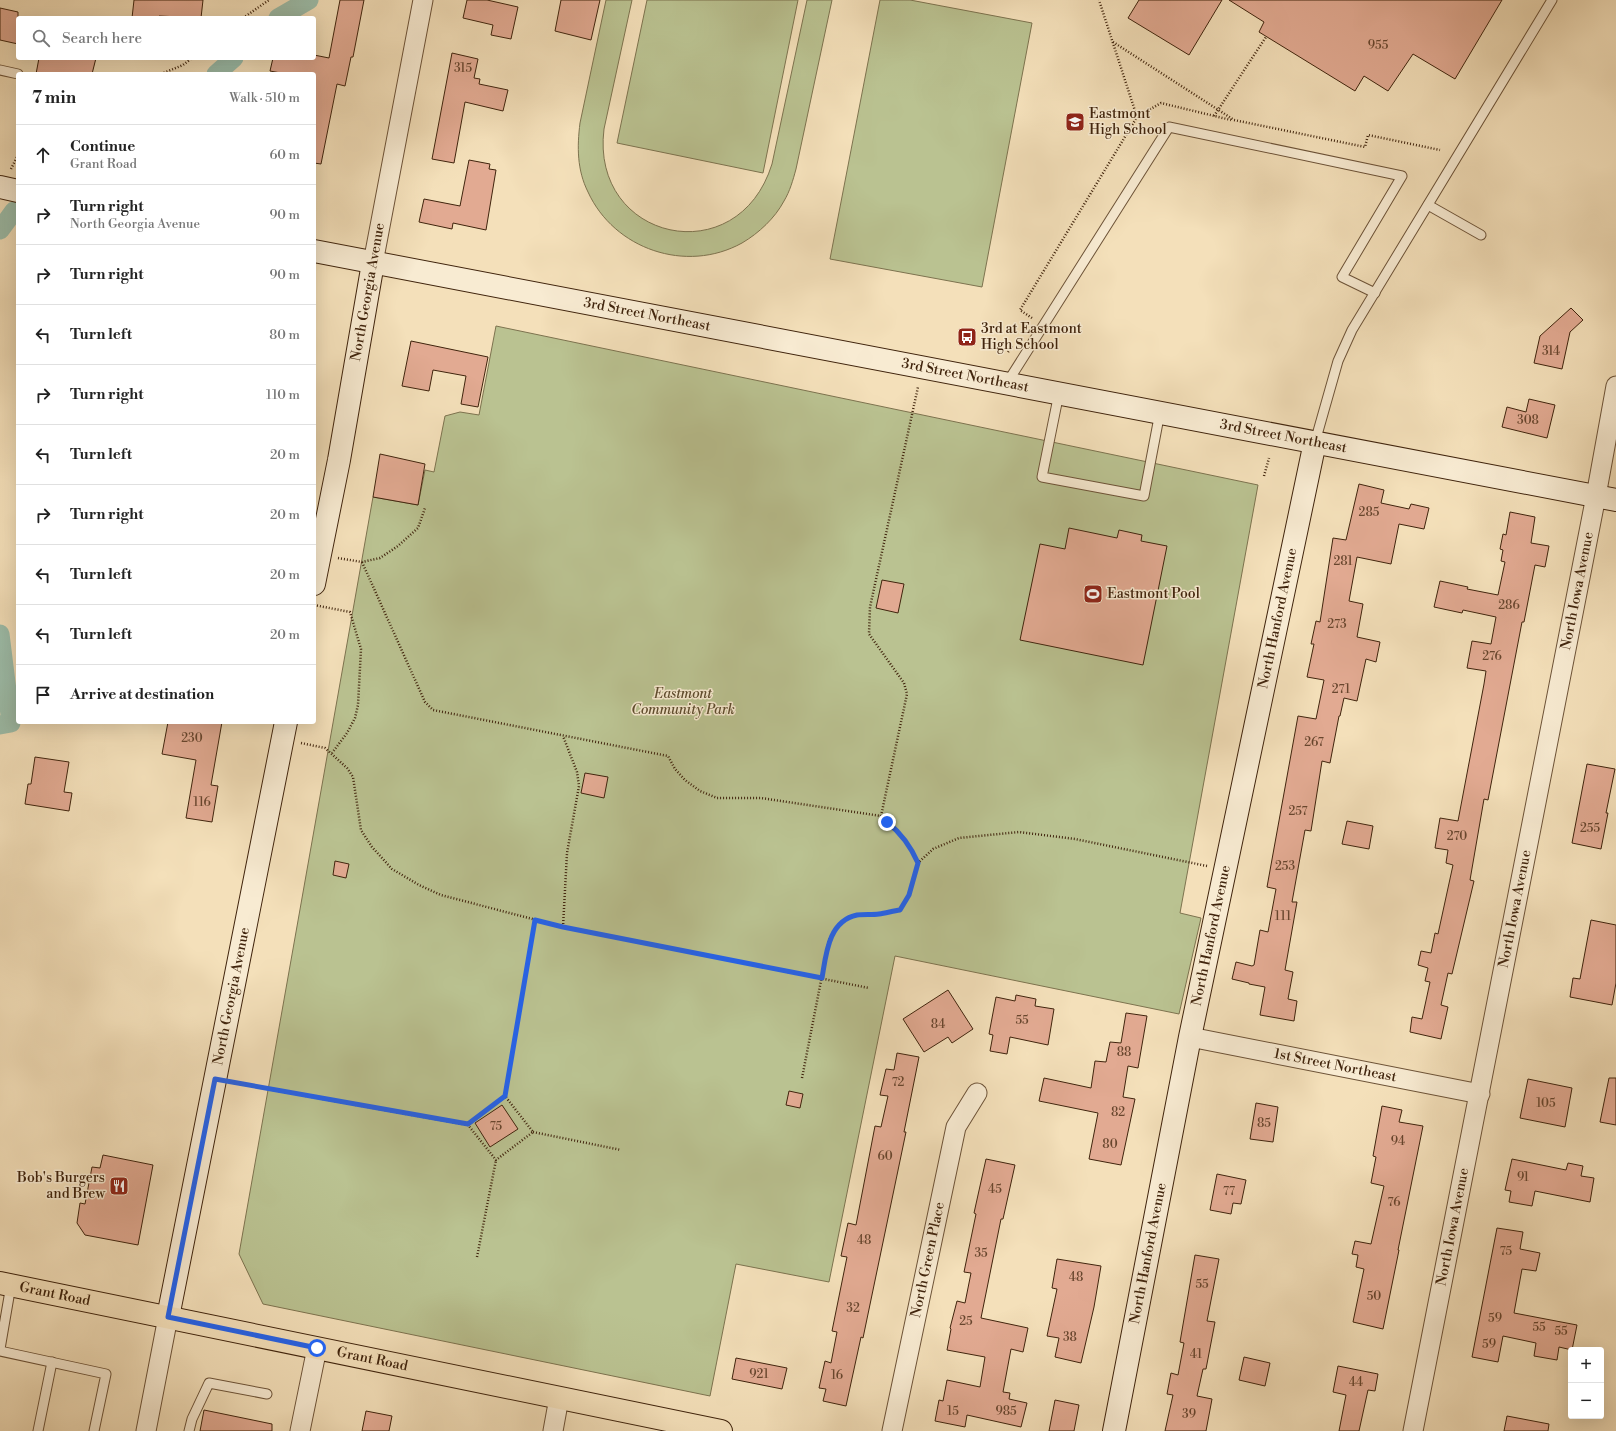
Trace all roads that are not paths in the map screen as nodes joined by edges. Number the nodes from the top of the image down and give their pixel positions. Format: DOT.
graph roads {
  1 [pos="423,0"];
  2 [pos="1552,0"];
  3 [pos="0,70"];
  4 [pos="16,74"];
  5 [pos="0,187"];
  6 [pos="16,191"];
  7 [pos="1428,205"];
  8 [pos="1481,235"];
  9 [pos="316,251"];
  10 [pos="373,263"];
  11 [pos="1375,293"];
  12 [pos="1008,383"];
  13 [pos="1616,386"];
  14 [pos="1059,393"];
  15 [pos="1160,412"];
  16 [pos="1315,442"];
  17 [pos="1606,498"];
  18 [pos="316,575"];
  19 [pos="285,731"];
  20 [pos="1190,1037"];
  21 [pos="977,1093"];
  22 [pos="1480,1094"];
  23 [pos="6,1284"];
  24 [pos="168,1317"];
  25 [pos="317,1348"];
  26 [pos="0,1350"];
  27 [pos="52,1362"];
  28 [pos="267,1394"];
  29 [pos="559,1398"];
  30 [pos="38,1431"];
  31 [pos="94,1431"];
  32 [pos="146,1431"];
  33 [pos="189,1431"];
  34 [pos="300,1431"];
  35 [pos="553,1431"];
  36 [pos="722,1431"];
  37 [pos="892,1431"];
  38 [pos="1114,1431"];
  39 [pos="1413,1431"];
  1 -- 10 [label="street, North Georgia Avenue"];
  2 -- 7 [label="lane"];
  3 -- 4 [label="lane"];
  5 -- 6 [label="street"];
  7 -- 8 [label="lane"];
  7 -- 11 [label="lane"];
  9 -- 10 [label="street, 3rd Street Northeast"];
  10 -- 12 [label="street, 3rd Street Northeast"];
  10 -- 18 [label="street, North Georgia Avenue"];
  11 -- 12 [label="lane"];
  11 -- 16 [label="lane"];
  12 -- 14 [label="street, 3rd Street Northeast"];
  13 -- 17 [label="street, North Iowa Avenue"];
  14 -- 15 [label="street, 3rd Street Northeast"];
  14 -- 15 [label="lane"];
  15 -- 16 [label="street, 3rd Street Northeast"];
  16 -- 17 [label="street, 3rd Street Northeast"];
  16 -- 20 [label="street, North Hanford Avenue"];
  17 -- 22 [label="street, North Iowa Avenue"];
  19 -- 24 [label="street, North Georgia Avenue"];
  20 -- 22 [label="street, 1st Street Northeast"];
  20 -- 38 [label="street, North Hanford Avenue"];
  21 -- 37 [label="street, North Green Place"];
  22 -- 39 [label="street, North Iowa Avenue"];
  23 -- 24 [label="main road, Grant Road"];
  23 -- 26 [label="lane"];
  24 -- 25 [label="main road, Grant Road"];
  24 -- 32 [label="street"];
  25 -- 29 [label="main road, Grant Road"];
  25 -- 34 [label="street"];
  26 -- 27 [label="lane"];
  27 -- 30 [label="lane"];
  27 -- 31 [label="lane"];
  28 -- 33 [label="lane"];
  29 -- 35 [label="street"];
  29 -- 36 [label="main road, Grant Road"];
}
